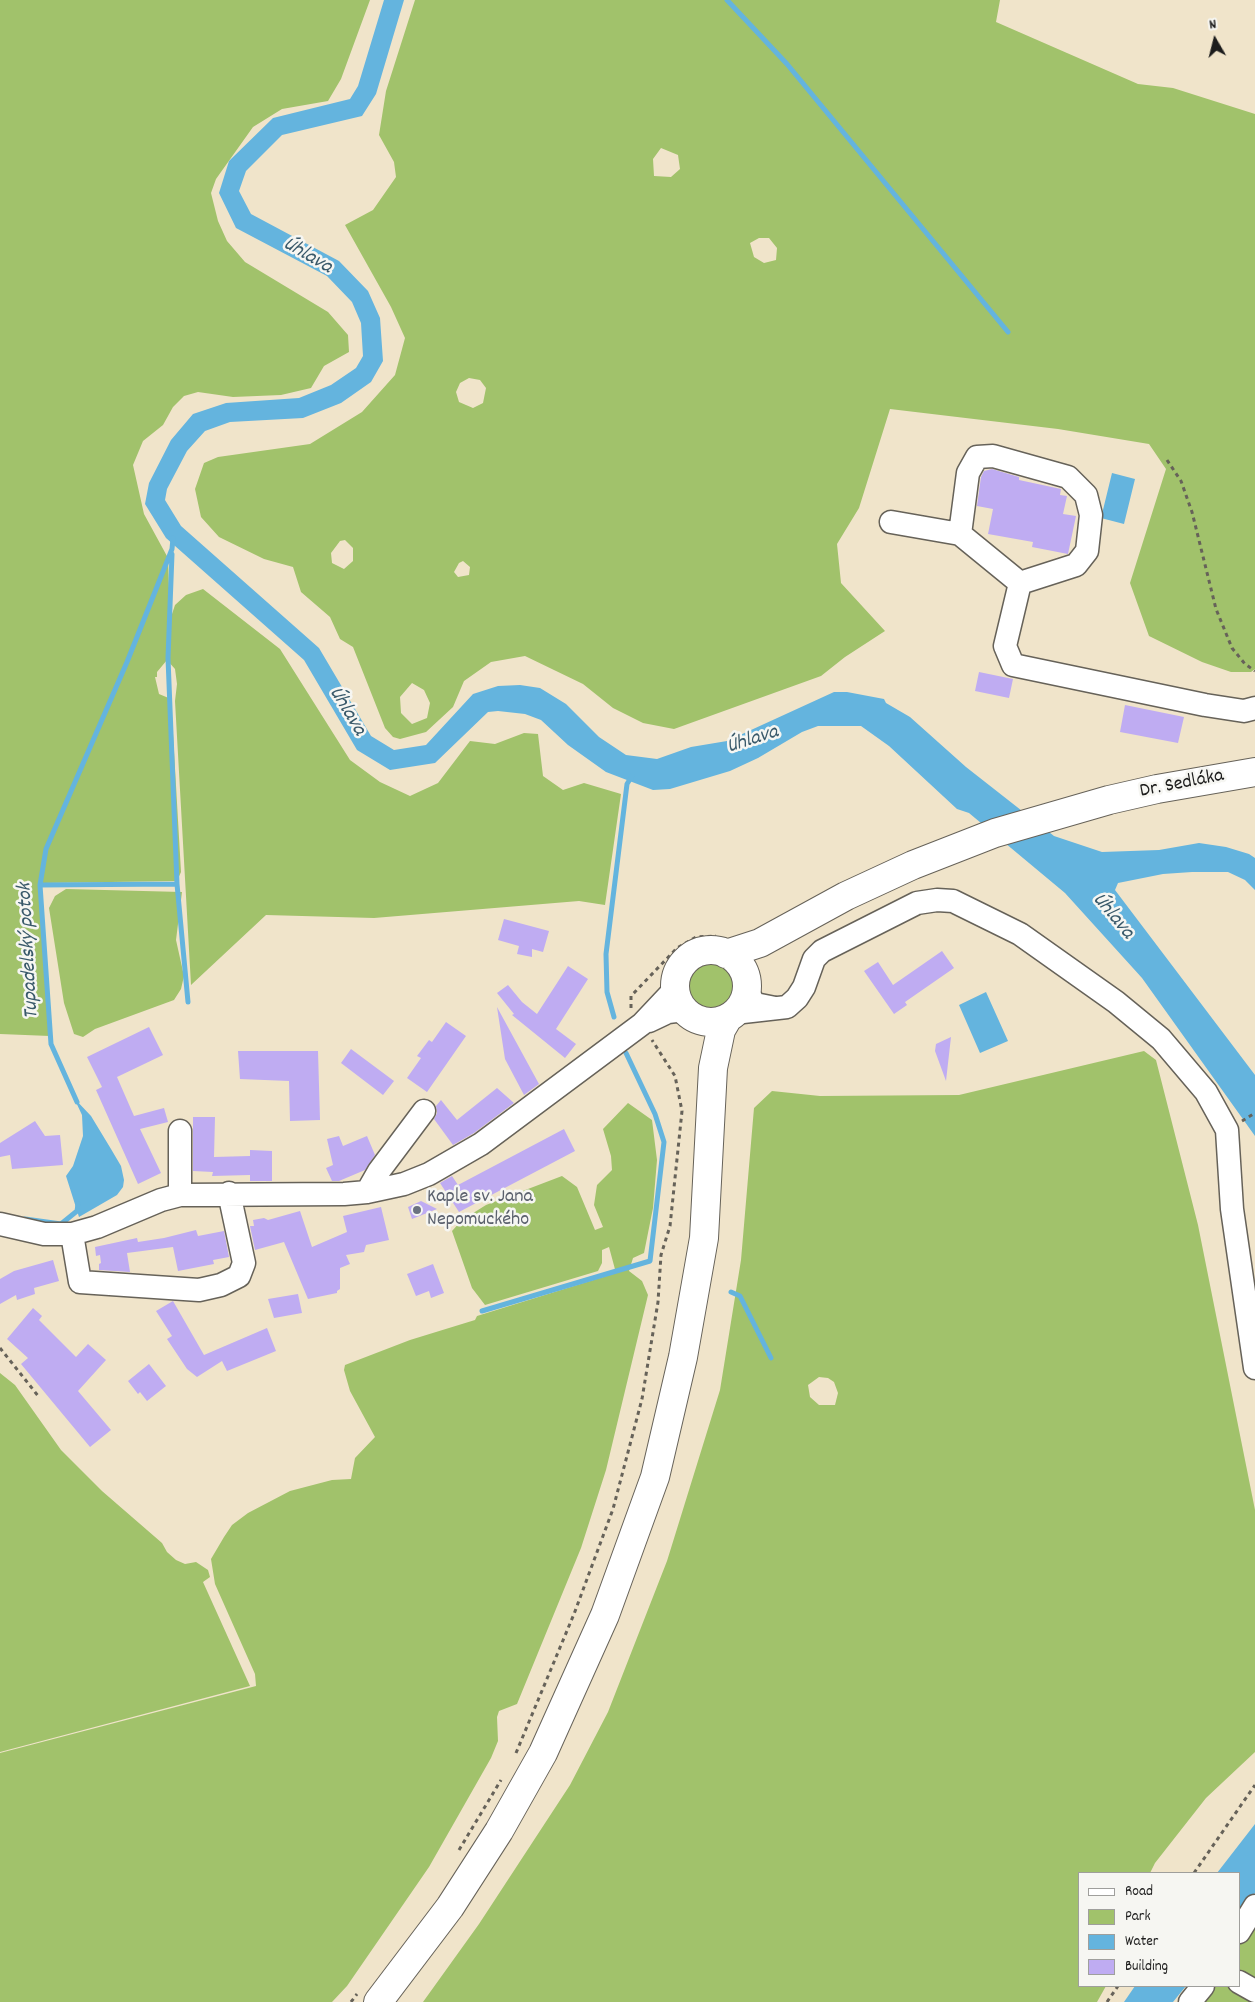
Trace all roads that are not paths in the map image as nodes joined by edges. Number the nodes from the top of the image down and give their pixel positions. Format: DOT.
graph roads {
  1 [pos="891,522"];
  2 [pos="960,534"];
  3 [pos="1020,583"];
  4 [pos="1255,708"];
  5 [pos="1255,772"];
  6 [pos="734,981"];
  7 [pos="685,1006"];
  8 [pos="713,1068"];
  9 [pos="424,1111"];
  10 [pos="180,1131"];
  11 [pos="367,1192"];
  12 [pos="229,1193"];
  13 [pos="180,1195"];
  14 [pos="0,1224"];
  15 [pos="72,1234"];
  16 [pos="1255,1368"];
  17 [pos="1255,1906"];
  18 [pos="1240,1930"];
  19 [pos="1240,1983"];
  20 [pos="1202,1987"];
  21 [pos="1255,1991"];
  22 [pos="371,1994"];
  23 [pos="1190,2002"];
  1 -- 2 [label="street"];
  2 -- 3 [label="street"];
  2 -- 3 [label="street"];
  3 -- 4 [label="street"];
  5 -- 6 [label="main road, Dr. Sedláka"];
  6 -- 7 [label="main road"];
  6 -- 7 [label="main road"];
  6 -- 8 [label="main road"];
  6 -- 16 [label="street"];
  7 -- 8 [label="main road"];
  7 -- 11 [label="street"];
  8 -- 22 [label="main road"];
  9 -- 11 [label="street"];
  10 -- 13 [label="street"];
  11 -- 12 [label="street"];
  12 -- 13 [label="street"];
  12 -- 15 [label="street"];
  13 -- 15 [label="street"];
  14 -- 15 [label="street"];
  17 -- 18 [label="street"];
  19 -- 21 [label="street"];
  20 -- 23 [label="street"];
}
